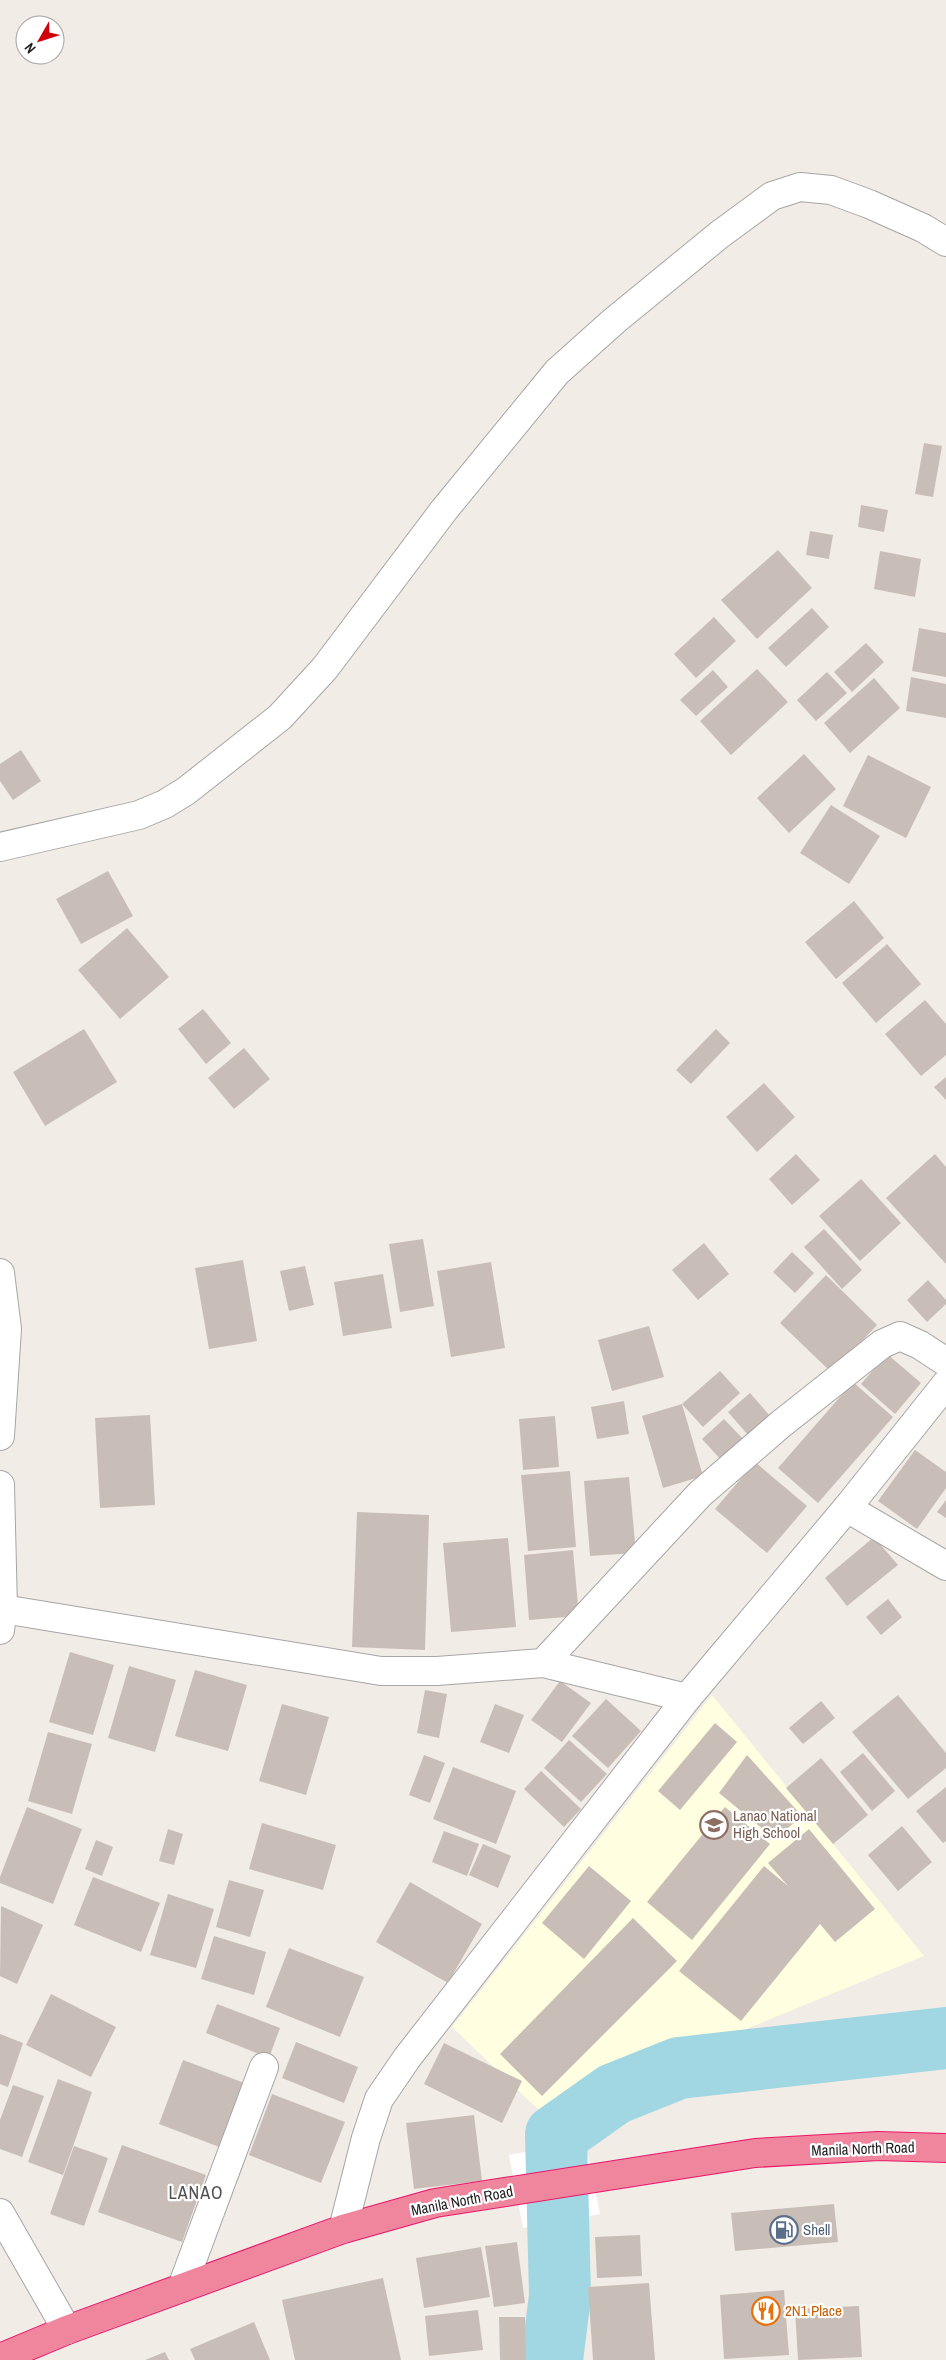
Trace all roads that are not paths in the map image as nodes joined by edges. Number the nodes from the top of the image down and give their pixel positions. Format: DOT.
graph roads {
  1 [pos="946,242"];
  2 [pos="0,848"];
  3 [pos="0,1273"];
  4 [pos="946,1362"];
  5 [pos="946,1384"];
  6 [pos="0,1436"];
  7 [pos="0,1485"];
  8 [pos="847,1508"];
  9 [pos="946,1566"];
  10 [pos="2,1619"];
  11 [pos="543,1663"];
  12 [pos="687,1698"];
  13 [pos="264,2067"];
  14 [pos="946,2148"];
  15 [pos="0,2213"];
  16 [pos="344,2229"];
  17 [pos="182,2287"];
  18 [pos="66,2330"];
  19 [pos="0,2358"];
  1 -- 2 [label="street"];
  3 -- 6 [label="street"];
  4 -- 11 [label="street"];
  5 -- 8 [label="street"];
  7 -- 10 [label="street"];
  8 -- 9 [label="street"];
  8 -- 12 [label="street"];
  10 -- 11 [label="street"];
  11 -- 12 [label="street"];
  12 -- 16 [label="street"];
  13 -- 17 [label="street"];
  14 -- 16 [label="highway, Manila North Road"];
  15 -- 18 [label="street"];
  16 -- 17 [label="highway, Manila North Road"];
  17 -- 18 [label="highway, Manila North Road"];
  18 -- 19 [label="highway, Manila North Road"];
}
